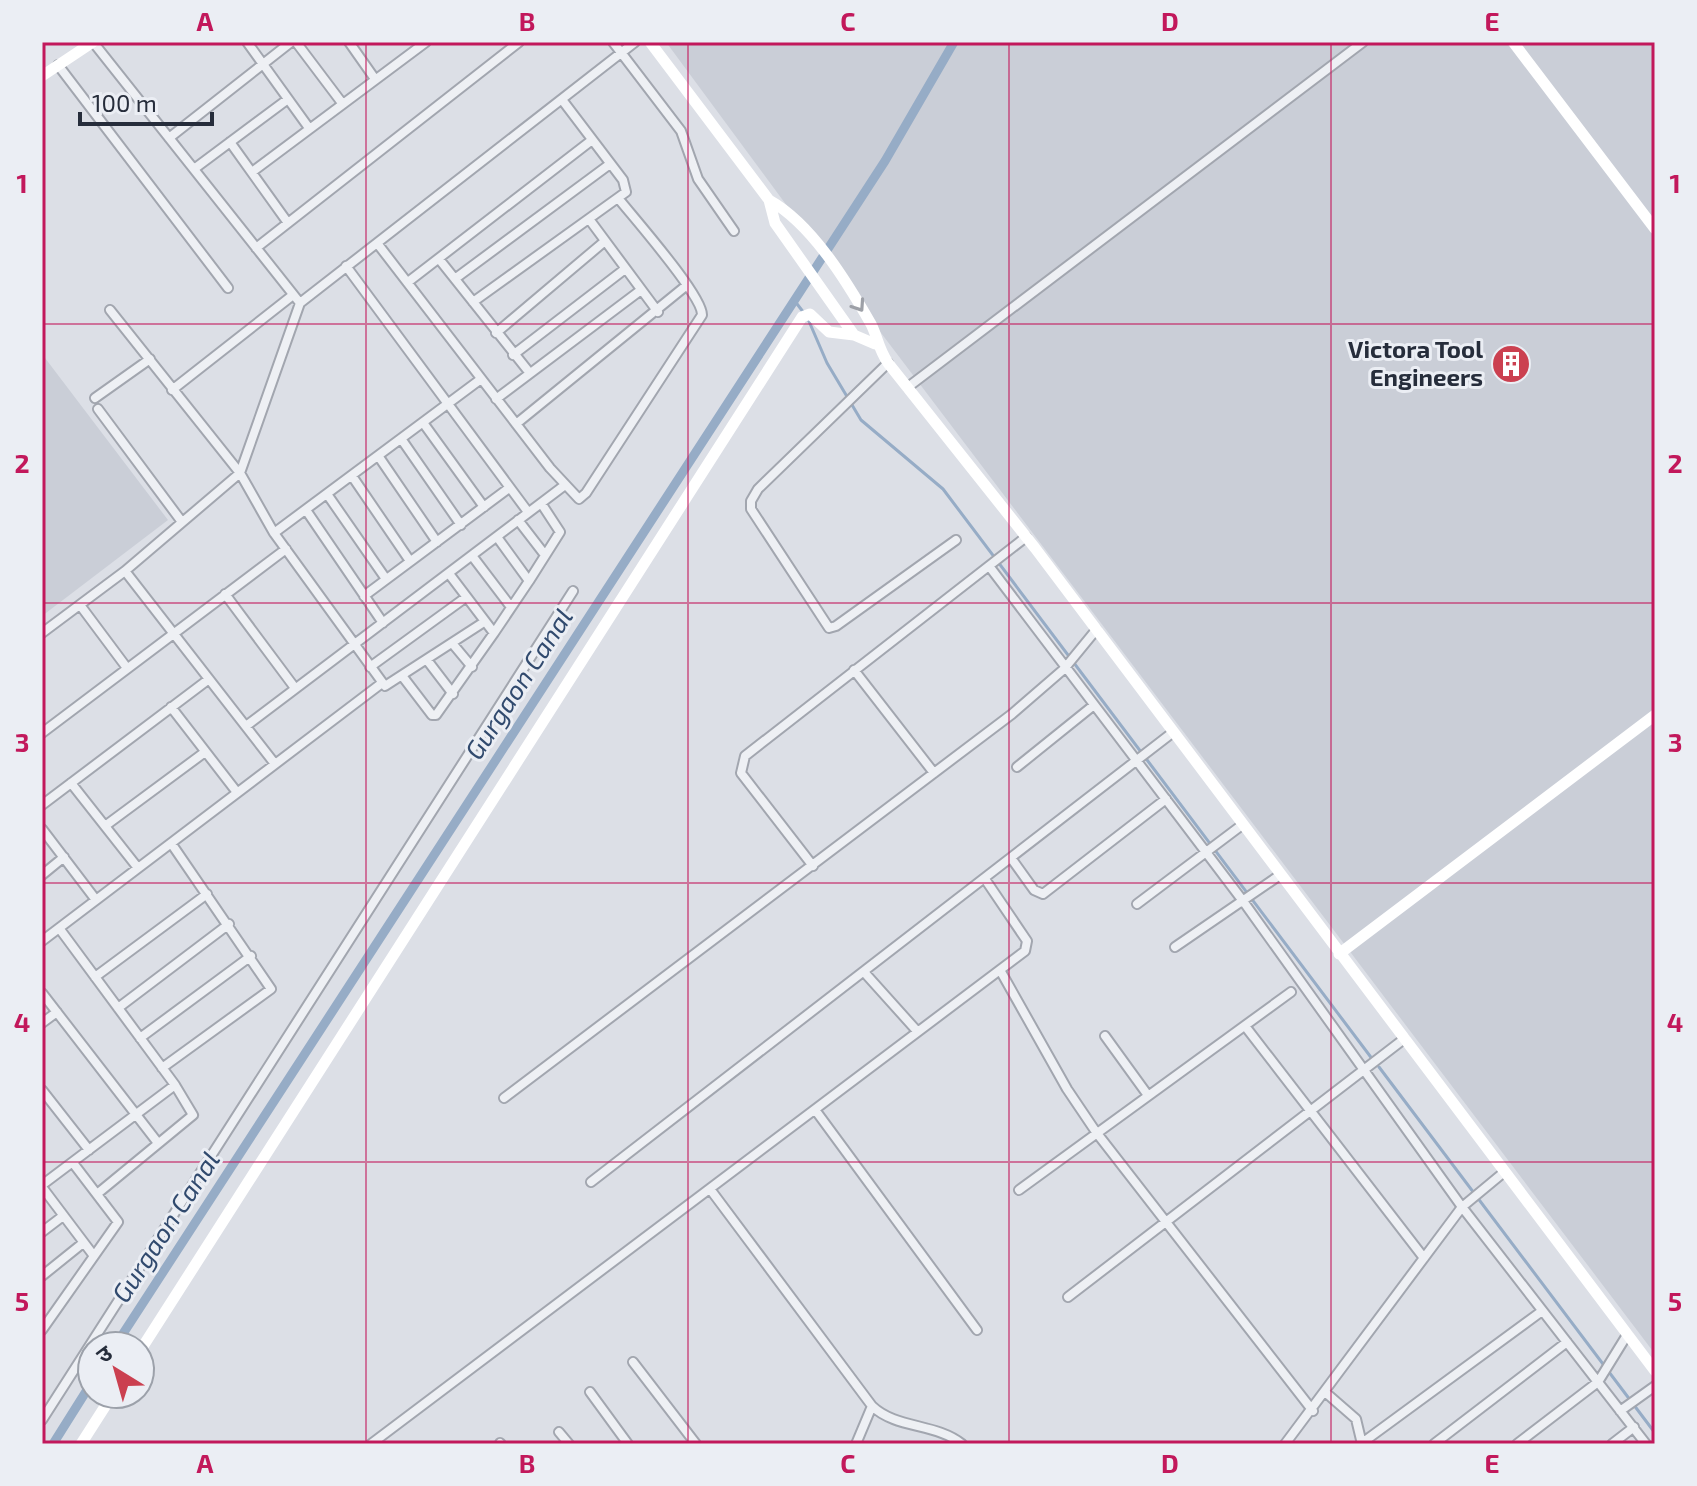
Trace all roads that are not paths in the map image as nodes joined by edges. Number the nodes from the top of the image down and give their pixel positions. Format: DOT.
graph roads {
  1 [pos="93,42"];
  2 [pos="247,42"];
  3 [pos="293,42"];
  4 [pos="349,42"];
  5 [pos="519,42"];
  6 [pos="613,42"];
  7 [pos="635,42"];
  8 [pos="650,42"];
  9 [pos="1363,42"];
  10 [pos="1513,42"];
  11 [pos="423,43"];
  12 [pos="622,53"];
  13 [pos="263,64"];
  14 [pos="58,65"];
  15 [pos="42,76"];
  16 [pos="375,79"];
  17 [pos="288,99"];
  18 [pos="563,101"];
  19 [pos="342,103"];
  20 [pos="309,128"];
  21 [pos="169,138"];
  22 [pos="592,140"];
  23 [pos="230,142"];
  24 [pos="610,164"];
  25 [pos="194,169"];
  26 [pos="252,172"];
  27 [pos="618,198"];
  28 [pos="769,200"];
  29 [pos="589,219"];
  30 [pos="288,223"];
  31 [pos="1655,229"];
  32 [pos="734,231"];
  33 [pos="605,241"];
  34 [pos="377,243"];
  35 [pos="256,248"];
  36 [pos="439,259"];
  37 [pos="346,266"];
  38 [pos="625,269"];
  39 [pos="456,278"];
  40 [pos="408,282"];
  41 [pos="687,285"];
  42 [pos="228,288"];
  43 [pos="641,290"];
  44 [pos="293,295"];
  45 [pos="473,302"];
  46 [pos="300,303"];
  47 [pos="110,310"];
  48 [pos="658,312"];
  49 [pos="496,333"];
  50 [pos="854,335"];
  51 [pos="875,344"];
  52 [pos="513,355"];
  53 [pos="150,359"];
  54 [pos="888,363"];
  55 [pos="529,372"];
  56 [pos="481,379"];
  57 [pos="908,387"];
  58 [pos="172,390"];
  59 [pos="95,398"];
  60 [pos="496,399"];
  61 [pos="448,405"];
  62 [pos="98,409"];
  63 [pos="424,424"];
  64 [pos="516,424"];
  65 [pos="402,440"];
  66 [pos="379,457"];
  67 [pos="240,473"];
  68 [pos="352,476"];
  69 [pos="565,485"];
  70 [pos="509,488"];
  71 [pos="327,494"];
  72 [pos="541,503"];
  73 [pos="484,507"];
  74 [pos="306,510"];
  75 [pos="528,512"];
  76 [pos="518,520"];
  77 [pos="182,522"];
  78 [pos="461,525"];
  79 [pos="274,533"];
  80 [pos="497,537"];
  81 [pos="1026,537"];
  82 [pos="956,540"];
  83 [pos="437,542"];
  84 [pos="286,549"];
  85 [pos="545,555"];
  86 [pos="473,557"];
  87 [pos="410,561"];
  88 [pos="995,561"];
  89 [pos="125,571"];
  90 [pos="450,575"];
  91 [pos="386,579"];
  92 [pos="529,581"];
  93 [pos="573,591"];
  94 [pos="225,594"];
  95 [pos="364,596"];
  96 [pos="465,598"];
  97 [pos="80,605"];
  98 [pos="511,607"];
  99 [pos="484,622"];
  100 [pos="383,623"];
  101 [pos="1096,630"];
  102 [pos="42,633"];
  103 [pos="173,633"];
  104 [pos="494,633"];
  105 [pos="355,643"];
  106 [pos="452,643"];
  107 [pos="427,660"];
  108 [pos="1069,663"];
  109 [pos="370,667"];
  110 [pos="472,667"];
  111 [pos="127,668"];
  112 [pos="854,670"];
  113 [pos="403,677"];
  114 [pos="209,679"];
  115 [pos="382,683"];
  116 [pos="295,688"];
  117 [pos="453,694"];
  118 [pos="1094,705"];
  119 [pos="171,707"];
  120 [pos="1655,715"];
  121 [pos="246,726"];
  122 [pos="42,733"];
  123 [pos="1172,733"];
  124 [pos="205,752"];
  125 [pos="1142,757"];
  126 [pos="275,764"];
  127 [pos="1017,767"];
  128 [pos="934,773"];
  129 [pos="71,783"];
  130 [pos="236,791"];
  131 [pos="1166,799"];
  132 [pos="42,805"];
  133 [pos="1242,825"];
  134 [pos="105,826"];
  135 [pos="42,829"];
  136 [pos="171,843"];
  137 [pos="1211,849"];
  138 [pos="64,857"];
  139 [pos="1011,858"];
  140 [pos="813,866"];
  141 [pos="138,868"];
  142 [pos="42,875"];
  143 [pos="1280,875"];
  144 [pos="985,879"];
  145 [pos="207,894"];
  146 [pos="1247,898"];
  147 [pos="96,900"];
  148 [pos="1137,904"];
  149 [pos="229,924"];
  150 [pos="59,928"];
  151 [pos="42,941"];
  152 [pos="1175,947"];
  153 [pos="1339,954"];
  154 [pos="251,956"];
  155 [pos="1000,970"];
  156 [pos="864,972"];
  157 [pos="95,977"];
  158 [pos="1291,992"];
  159 [pos="42,993"];
  160 [pos="118,1008"];
  161 [pos="57,1012"];
  162 [pos="42,1023"];
  163 [pos="1245,1026"];
  164 [pos="917,1031"];
  165 [pos="1105,1036"];
  166 [pos="140,1038"];
  167 [pos="1404,1039"];
  168 [pos="162,1068"];
  169 [pos="1363,1069"];
  170 [pos="175,1085"];
  171 [pos="42,1090"];
  172 [pos="1147,1094"];
  173 [pos="504,1098"];
  174 [pos="53,1104"];
  175 [pos="816,1111"];
  176 [pos="42,1112"];
  177 [pos="1310,1113"];
  178 [pos="136,1115"];
  179 [pos="1096,1132"];
  180 [pos="158,1143"];
  181 [pos="89,1150"];
  182 [pos="73,1163"];
  183 [pos="1503,1173"];
  184 [pos="591,1182"];
  185 [pos="42,1186"];
  186 [pos="710,1189"];
  187 [pos="1019,1190"];
  188 [pos="97,1194"];
  189 [pos="1462,1207"];
  190 [pos="63,1216"];
  191 [pos="1166,1224"];
  192 [pos="42,1232"];
  193 [pos="83,1243"];
  194 [pos="94,1256"];
  195 [pos="1424,1258"];
  196 [pos="42,1276"];
  197 [pos="1068,1297"];
  198 [pos="1542,1311"];
  199 [pos="44,1323"];
  200 [pos="153,1330"];
  201 [pos="977,1330"];
  202 [pos="1627,1335"];
  203 [pos="1567,1342"];
  204 [pos="633,1362"];
  205 [pos="1655,1371"];
  206 [pos="1603,1374"];
  207 [pos="1655,1386"];
  208 [pos="590,1392"];
  209 [pos="1325,1392"];
  210 [pos="872,1406"];
  211 [pos="103,1410"];
  212 [pos="1313,1411"];
  213 [pos="1620,1411"];
  214 [pos="42,1420"];
  215 [pos="1634,1427"];
  216 [pos="559,1432"];
  217 [pos="81,1444"];
  218 [pos="371,1444"];
  219 [pos="569,1444"];
  220 [pos="628,1444"];
  221 [pos="696,1444"];
  222 [pos="856,1444"];
  223 [pos="962,1444"];
  224 [pos="1285,1444"];
  225 [pos="1362,1444"];
  226 [pos="1434,1444"];
  227 [pos="1517,1444"];
  228 [pos="1612,1444"];
  229 [pos="1646,1444"];
  1 -- 14 [label="street"];
  1 -- 21 [label="street"];
  2 -- 13 [label="street"];
  3 -- 13 [label="street"];
  3 -- 19 [label="street"];
  4 -- 16 [label="street"];
  5 -- 30 [label="street"];
  6 -- 12 [label="street"];
  7 -- 12 [label="street"];
  8 -- 28 [label="street"];
  9 -- 57 [label="street"];
  10 -- 31 [label="street"];
  11 -- 16 [label="street"];
  12 -- 18 [label="street"];
  12 -- 32 [label="street"];
  13 -- 17 [label="street"];
  13 -- 21 [label="street"];
  14 -- 15 [label="street"];
  14 -- 42 [label="street"];
  16 -- 19 [label="street"];
  17 -- 20 [label="street"];
  17 -- 23 [label="street"];
  18 -- 22 [label="street"];
  18 -- 34 [label="street"];
  19 -- 20 [label="street"];
  20 -- 26 [label="street"];
  21 -- 25 [label="street"];
  22 -- 24 [label="street"];
  22 -- 36 [label="street"];
  23 -- 25 [label="street"];
  23 -- 26 [label="street"];
  24 -- 27 [label="street"];
  24 -- 39 [label="street"];
  25 -- 35 [label="street"];
  26 -- 30 [label="street"];
  27 -- 29 [label="street"];
  27 -- 41 [label="street"];
  28 -- 50 [label="street"];
  28 -- 51 [label="street, one-way"];
  29 -- 33 [label="street"];
  29 -- 45 [label="street"];
  30 -- 35 [label="street"];
  33 -- 38 [label="street"];
  33 -- 49 [label="street"];
  34 -- 37 [label="street"];
  34 -- 40 [label="street"];
  35 -- 44 [label="street"];
  36 -- 39 [label="street"];
  36 -- 40 [label="street"];
  37 -- 46 [label="street"];
  37 -- 61 [label="street"];
  38 -- 43 [label="street"];
  38 -- 52 [label="street"];
  39 -- 45 [label="street"];
  40 -- 56 [label="street"];
  41 -- 48 [label="street"];
  41 -- 69 [label="street"];
  43 -- 48 [label="street"];
  43 -- 55 [label="street"];
  44 -- 46 [label="street"];
  44 -- 58 [label="street"];
  45 -- 49 [label="street"];
  46 -- 67 [label="street"];
  47 -- 53 [label="street"];
  48 -- 64 [label="street"];
  49 -- 52 [label="street"];
  50 -- 51 [label="street"];
  50 -- 200 [label="street"];
  51 -- 54 [label="street"];
  52 -- 55 [label="street"];
  53 -- 58 [label="street"];
  53 -- 59 [label="street"];
  54 -- 57 [label="street"];
  54 -- 82 [label="street"];
  55 -- 60 [label="street"];
  56 -- 60 [label="street"];
  56 -- 61 [label="street"];
  57 -- 81 [label="street"];
  58 -- 67 [label="street"];
  60 -- 64 [label="street"];
  61 -- 63 [label="street"];
  61 -- 70 [label="street"];
  62 -- 77 [label="street"];
  63 -- 65 [label="street"];
  63 -- 73 [label="street"];
  64 -- 69 [label="street"];
  65 -- 66 [label="street"];
  65 -- 78 [label="street"];
  66 -- 68 [label="street"];
  66 -- 83 [label="street"];
  67 -- 77 [label="street"];
  67 -- 79 [label="street"];
  68 -- 71 [label="street"];
  68 -- 87 [label="street"];
  69 -- 72 [label="street"];
  70 -- 73 [label="street"];
  70 -- 75 [label="street"];
  71 -- 74 [label="street"];
  71 -- 91 [label="street"];
  72 -- 75 [label="street"];
  72 -- 85 [label="street"];
  73 -- 78 [label="street"];
  74 -- 79 [label="street"];
  74 -- 95 [label="street"];
  75 -- 76 [label="street"];
  76 -- 80 [label="street"];
  76 -- 85 [label="street"];
  77 -- 89 [label="street"];
  78 -- 83 [label="street"];
  79 -- 84 [label="street"];
  80 -- 86 [label="street"];
  80 -- 92 [label="street"];
  81 -- 88 [label="street"];
  81 -- 101 [label="street"];
  83 -- 87 [label="street"];
  84 -- 94 [label="street"];
  84 -- 105 [label="street"];
  85 -- 92 [label="street"];
  86 -- 90 [label="street"];
  86 -- 98 [label="street"];
  87 -- 91 [label="street"];
  88 -- 108 [label="street"];
  88 -- 112 [label="street"];
  89 -- 97 [label="street"];
  89 -- 103 [label="street"];
  90 -- 96 [label="street"];
  90 -- 100 [label="street"];
  91 -- 95 [label="street"];
  92 -- 98 [label="street"];
  93 -- 214 [label="street"];
  94 -- 103 [label="street"];
  94 -- 116 [label="street"];
  95 -- 100 [label="street"];
  96 -- 99 [label="street"];
  96 -- 109 [label="street"];
  97 -- 102 [label="street"];
  97 -- 111 [label="street"];
  98 -- 104 [label="street"];
  99 -- 104 [label="street"];
  99 -- 106 [label="street"];
  100 -- 105 [label="street"];
  101 -- 108 [label="street"];
  101 -- 123 [label="street"];
  103 -- 111 [label="street"];
  103 -- 114 [label="street"];
  104 -- 110 [label="street"];
  105 -- 109 [label="street"];
  105 -- 116 [label="street"];
  106 -- 107 [label="street"];
  106 -- 110 [label="street"];
  107 -- 113 [label="street"];
  107 -- 117 [label="street"];
  108 -- 118 [label="street"];
  108 -- 128 [label="street"];
  109 -- 115 [label="street"];
  110 -- 117 [label="street"];
  111 -- 122 [label="street"];
  112 -- 128 [label="street"];
  112 -- 140 [label="street"];
  113 -- 115 [label="street"];
  113 -- 117 [label="street"];
  114 -- 119 [label="street"];
  114 -- 121 [label="street"];
  115 -- 126 [label="street"];
  116 -- 121 [label="street"];
  118 -- 125 [label="street"];
  118 -- 127 [label="street"];
  119 -- 124 [label="street"];
  119 -- 129 [label="street"];
  120 -- 153 [label="street"];
  121 -- 126 [label="street"];
  123 -- 125 [label="street"];
  123 -- 133 [label="street"];
  124 -- 130 [label="street"];
  124 -- 134 [label="street"];
  125 -- 131 [label="street"];
  125 -- 139 [label="street"];
  126 -- 130 [label="street"];
  128 -- 140 [label="street"];
  129 -- 132 [label="street"];
  129 -- 134 [label="street"];
  130 -- 136 [label="street"];
  131 -- 137 [label="street"];
  131 -- 139 [label="street"];
  133 -- 137 [label="street"];
  133 -- 143 [label="street"];
  134 -- 141 [label="street"];
  135 -- 138 [label="street"];
  136 -- 141 [label="street"];
  136 -- 145 [label="street"];
  137 -- 146 [label="street"];
  137 -- 148 [label="street"];
  138 -- 142 [label="street"];
  138 -- 147 [label="street"];
  139 -- 144 [label="street"];
  140 -- 173 [label="street"];
  141 -- 147 [label="street"];
  143 -- 146 [label="street"];
  143 -- 153 [label="street"];
  144 -- 155 [label="street"];
  144 -- 156 [label="street"];
  145 -- 149 [label="street"];
  145 -- 157 [label="street"];
  146 -- 152 [label="street"];
  146 -- 169 [label="street"];
  147 -- 150 [label="street"];
  149 -- 154 [label="street"];
  149 -- 160 [label="street"];
  150 -- 151 [label="street"];
  150 -- 157 [label="street"];
  153 -- 167 [label="street"];
  154 -- 166 [label="street"];
  154 -- 168 [label="street"];
  155 -- 164 [label="street"];
  155 -- 179 [label="street"];
  156 -- 164 [label="street"];
  156 -- 184 [label="street"];
  157 -- 160 [label="street"];
  158 -- 163 [label="street"];
  159 -- 161 [label="street"];
  160 -- 166 [label="street"];
  161 -- 162 [label="street"];
  161 -- 178 [label="street"];
  163 -- 172 [label="street"];
  163 -- 177 [label="street"];
  164 -- 175 [label="street"];
  165 -- 172 [label="street"];
  166 -- 168 [label="street"];
  167 -- 169 [label="street"];
  167 -- 183 [label="street"];
  168 -- 170 [label="street"];
  169 -- 177 [label="street"];
  169 -- 189 [label="street"];
  170 -- 178 [label="street"];
  170 -- 180 [label="street"];
  171 -- 174 [label="street"];
  172 -- 179 [label="street"];
  174 -- 176 [label="street"];
  174 -- 181 [label="street"];
  175 -- 186 [label="street"];
  175 -- 201 [label="street"];
  177 -- 191 [label="street"];
  177 -- 195 [label="street"];
  178 -- 180 [label="street"];
  178 -- 181 [label="street"];
  179 -- 187 [label="street"];
  179 -- 191 [label="street"];
  180 -- 188 [label="street"];
  181 -- 182 [label="street"];
  182 -- 185 [label="street"];
  182 -- 188 [label="street"];
  183 -- 189 [label="street"];
  183 -- 202 [label="street"];
  185 -- 190 [label="street"];
  186 -- 210 [label="street"];
  186 -- 218 [label="street"];
  188 -- 194 [label="street"];
  189 -- 195 [label="street"];
  189 -- 198 [label="street"];
  190 -- 192 [label="street"];
  190 -- 193 [label="street"];
  191 -- 197 [label="street"];
  191 -- 212 [label="street"];
  193 -- 194 [label="street"];
  193 -- 196 [label="street"];
  194 -- 199 [label="street"];
  195 -- 209 [label="street"];
  198 -- 203 [label="street"];
  198 -- 225 [label="street"];
  202 -- 205 [label="street"];
  202 -- 206 [label="street"];
  203 -- 206 [label="street"];
  203 -- 226 [label="street"];
  204 -- 221 [label="street"];
  206 -- 213 [label="street"];
  206 -- 227 [label="street"];
  207 -- 213 [label="street"];
  208 -- 220 [label="street"];
  209 -- 212 [label="street"];
  209 -- 225 [label="street"];
  210 -- 222 [label="street"];
  210 -- 223 [label="street"];
  211 -- 217 [label="street"];
  212 -- 224 [label="street"];
  213 -- 215 [label="street"];
  215 -- 228 [label="street"];
  215 -- 229 [label="street"];
  216 -- 219 [label="street"];
}
